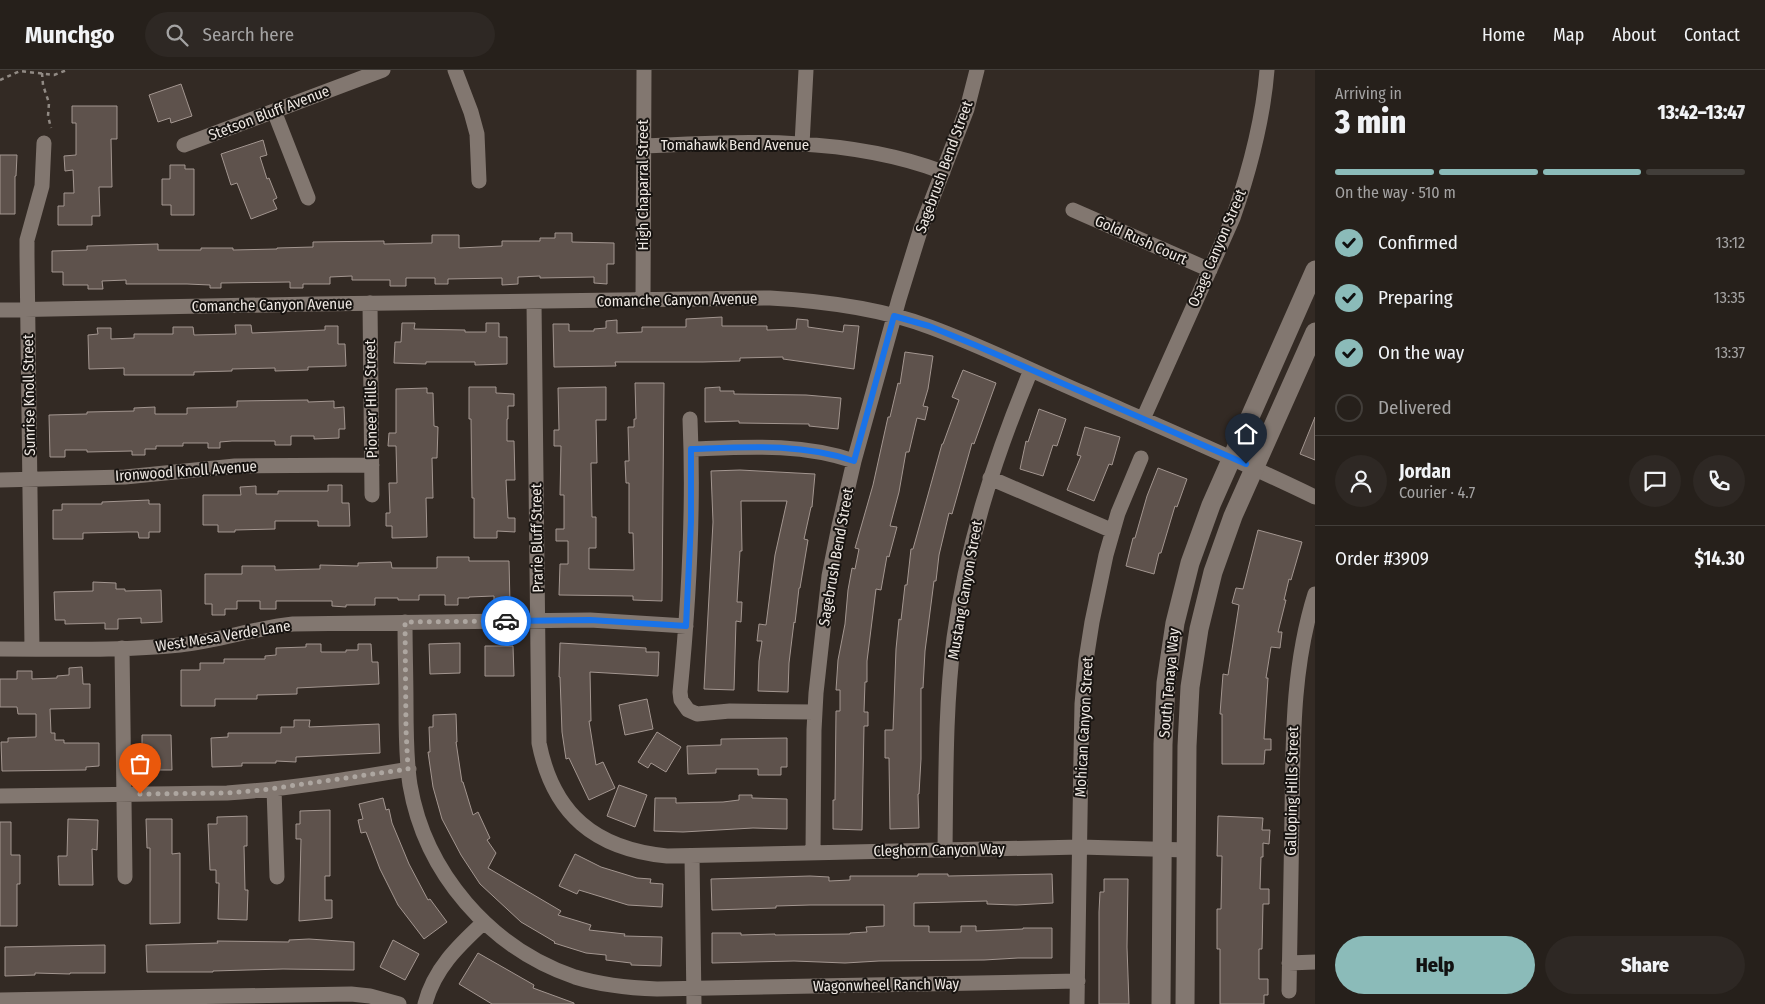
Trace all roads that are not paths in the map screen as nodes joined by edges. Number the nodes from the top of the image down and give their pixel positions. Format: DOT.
graph roads {
  1 [pos="383,70"];
  2 [pos="455,70"];
  3 [pos="644,70"];
  4 [pos="806,70"];
  5 [pos="977,70"];
  6 [pos="1267,70"];
  7 [pos="274,111"];
  8 [pos="44,143"];
  9 [pos="802,144"];
  10 [pos="184,145"];
  11 [pos="644,146"];
  12 [pos="943,172"];
  13 [pos="478,181"];
  14 [pos="308,198"];
  15 [pos="1073,210"];
  16 [pos="1210,270"];
  17 [pos="1315,270"];
  18 [pos="643,301"];
  19 [pos="534,302"];
  20 [pos="370,303"];
  21 [pos="0,310"];
  22 [pos="27,310"];
  23 [pos="894,316"];
  24 [pos="1315,332"];
  25 [pos="1031,370"];
  26 [pos="690,419"];
  27 [pos="1143,419"];
  28 [pos="691,449"];
  29 [pos="1141,458"];
  30 [pos="1232,458"];
  31 [pos="854,461"];
  32 [pos="372,465"];
  33 [pos="1255,468"];
  34 [pos="990,478"];
  35 [pos="30,479"];
  36 [pos="0,480"];
  37 [pos="372,495"];
  38 [pos="1315,497"];
  39 [pos="1113,531"];
  40 [pos="1315,594"];
  41 [pos="538,621"];
  42 [pos="405,622"];
  43 [pos="686,626"];
  44 [pos="122,648"];
  45 [pos="0,649"];
  46 [pos="32,649"];
  47 [pos="815,712"];
  48 [pos="408,769"];
  49 [pos="274,789"];
  50 [pos="124,794"];
  51 [pos="0,796"];
  52 [pos="1080,848"];
  53 [pos="945,850"];
  54 [pos="1162,850"];
  55 [pos="1186,850"];
  56 [pos="813,852"];
  57 [pos="692,856"];
  58 [pos="125,877"];
  59 [pos="277,877"];
  60 [pos="484,922"];
  61 [pos="1315,962"];
  62 [pos="1289,963"];
  63 [pos="1078,981"];
  64 [pos="1289,991"];
  65 [pos="694,996"];
  66 [pos="0,1000"];
  67 [pos="399,1004"];
  68 [pos="425,1004"];
  69 [pos="1077,1004"];
  70 [pos="1161,1004"];
  71 [pos="1185,1004"];
  1 -- 7 [label="street, Stetson Bluff Avenue"];
  2 -- 13 [label="street"];
  3 -- 11 [label="street, High Chaparral Street"];
  4 -- 9 [label="street"];
  5 -- 12 [label="street, Sagebrush Bend Street"];
  6 -- 16 [label="street, Osage Canyon Street"];
  7 -- 10 [label="street, Stetson Bluff Avenue"];
  7 -- 14 [label="street"];
  8 -- 22 [label="street, Sunrise Knoll Street"];
  9 -- 11 [label="street, Tomahawk Bend Avenue"];
  9 -- 12 [label="street, Tomahawk Bend Avenue"];
  11 -- 18 [label="street, High Chaparral Street"];
  12 -- 23 [label="street, Sagebrush Bend Street"];
  15 -- 16 [label="street, Gold Rush Court"];
  16 -- 27 [label="street, Osage Canyon Street"];
  17 -- 30 [label="street, South Tenaya Way"];
  18 -- 19 [label="street, Comanche Canyon Avenue"];
  18 -- 23 [label="street, Comanche Canyon Avenue"];
  19 -- 20 [label="street, Comanche Canyon Avenue"];
  19 -- 41 [label="street, Prarie Bluff Street"];
  20 -- 22 [label="street, Comanche Canyon Avenue"];
  20 -- 32 [label="street, Pioneer Hills Street"];
  21 -- 22 [label="street, Comanche Canyon Avenue"];
  22 -- 35 [label="street, Sunrise Knoll Street"];
  23 -- 25 [label="street, Comanche Canyon Avenue"];
  23 -- 31 [label="street, Sagebrush Bend Street"];
  24 -- 33 [label="street, South Tenaya Way"];
  25 -- 27 [label="street, Comanche Canyon Avenue"];
  25 -- 34 [label="street, Mustang Canyon Street"];
  26 -- 28 [label="street"];
  27 -- 30 [label="street, Comanche Canyon Avenue"];
  28 -- 31 [label="street"];
  28 -- 43 [label="street"];
  29 -- 39 [label="street, Mohican Canyon Street"];
  30 -- 33 [label="street, Comanche Canyon Avenue"];
  30 -- 54 [label="street, South Tenaya Way"];
  31 -- 47 [label="street, Sagebrush Bend Street"];
  32 -- 35 [label="street, Ironwood Knoll Avenue"];
  32 -- 37 [label="street, Pioneer Hills Street"];
  33 -- 38 [label="street, Comanche Canyon Avenue"];
  33 -- 55 [label="street, South Tenaya Way"];
  34 -- 39 [label="street"];
  34 -- 53 [label="street, Mustang Canyon Street"];
  35 -- 36 [label="street, Ironwood Knoll Avenue"];
  35 -- 46 [label="street, Sunrise Knoll Street"];
  39 -- 52 [label="street, Mohican Canyon Street"];
  40 -- 62 [label="street, Galloping Hills Street"];
  41 -- 42 [label="street, West Mesa Verde Lane"];
  41 -- 43 [label="street, West Mesa Verde Lane"];
  41 -- 57 [label="street, Prarie Bluff Street"];
  42 -- 44 [label="street, West Mesa Verde Lane"];
  42 -- 48 [label="street, Wagonwheel Ranch Way"];
  43 -- 47 [label="street"];
  44 -- 46 [label="street, West Mesa Verde Lane"];
  44 -- 50 [label="street"];
  45 -- 46 [label="street, West Mesa Verde Lane"];
  47 -- 56 [label="street, Sagebrush Bend Street"];
  48 -- 49 [label="street"];
  48 -- 60 [label="street, Wagonwheel Ranch Way"];
  49 -- 50 [label="street"];
  49 -- 59 [label="street"];
  50 -- 51 [label="street"];
  50 -- 58 [label="street"];
  52 -- 53 [label="street, Cleghorn Canyon Way"];
  52 -- 54 [label="street, Cleghorn Canyon Way"];
  52 -- 63 [label="street, Mohican Canyon Street"];
  53 -- 56 [label="street, Cleghorn Canyon Way"];
  54 -- 55 [label="street, Cleghorn Canyon Way"];
  54 -- 70 [label="street, South Tenaya Way"];
  55 -- 71 [label="street, South Tenaya Way"];
  56 -- 57 [label="street, Cleghorn Canyon Way"];
  57 -- 65 [label="street"];
  60 -- 65 [label="street, Wagonwheel Ranch Way"];
  60 -- 68 [label="street"];
  61 -- 62 [label="street"];
  62 -- 64 [label="street, Galloping Hills Street"];
  63 -- 65 [label="street, Wagonwheel Ranch Way"];
  63 -- 69 [label="street, Mohican Canyon Street"];
  66 -- 67 [label="street"];
}
